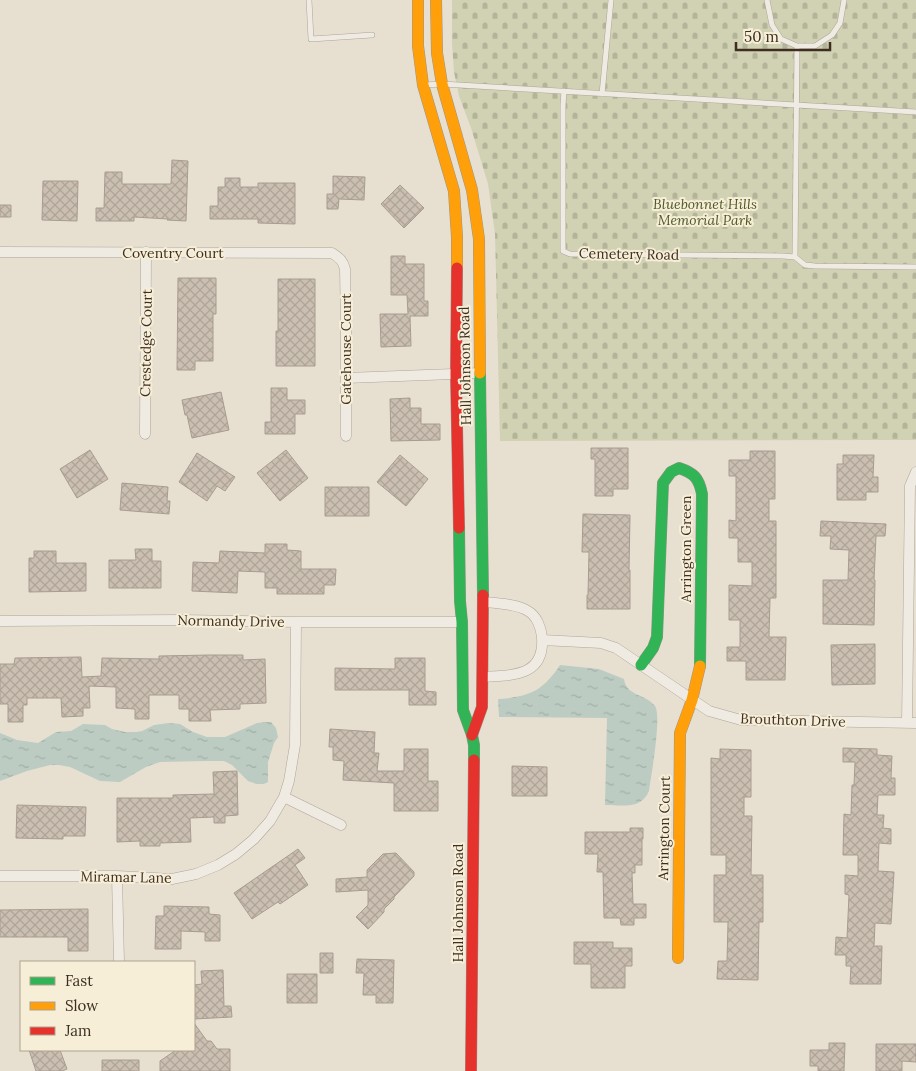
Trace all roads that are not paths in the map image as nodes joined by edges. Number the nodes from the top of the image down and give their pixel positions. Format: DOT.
graph roads {
  1 [pos="309,0"];
  2 [pos="418,0"];
  3 [pos="436,0"];
  4 [pos="611,0"];
  5 [pos="767,0"];
  6 [pos="844,0"];
  7 [pos="372,35"];
  8 [pos="797,46"];
  9 [pos="442,84"];
  10 [pos="424,85"];
  11 [pos="564,91"];
  12 [pos="602,94"];
  13 [pos="797,105"];
  14 [pos="916,112"];
  15 [pos="0,252"];
  16 [pos="146,252"];
  17 [pos="795,258"];
  18 [pos="344,262"];
  19 [pos="916,267"];
  20 [pos="480,373"];
  21 [pos="456,374"];
  22 [pos="346,378"];
  23 [pos="145,434"];
  24 [pos="346,436"];
  25 [pos="916,472"];
  26 [pos="483,602"];
  27 [pos="0,621"];
  28 [pos="296,622"];
  29 [pos="462,622"];
  30 [pos="542,640"];
  31 [pos="641,665"];
  32 [pos="483,677"];
  33 [pos="692,700"];
  34 [pos="911,723"];
  35 [pos="472,734"];
  36 [pos="284,797"];
  37 [pos="341,825"];
  38 [pos="0,876"];
  39 [pos="117,876"];
  40 [pos="678,958"];
  41 [pos="119,961"];
  42 [pos="471,1071"];
  1 -- 7 [label="lane"];
  2 -- 10 [label="main road, Hall Johnson Road"];
  3 -- 9 [label="main road, Hall Johnson Road"];
  4 -- 12 [label="lane"];
  5 -- 8 [label="lane"];
  6 -- 8 [label="lane"];
  8 -- 13 [label="lane"];
  9 -- 10 [label="lane"];
  9 -- 11 [label="lane"];
  9 -- 20 [label="main road, Hall Johnson Road"];
  10 -- 21 [label="main road, Hall Johnson Road"];
  11 -- 12 [label="lane"];
  11 -- 17 [label="lane, Cemetery Road"];
  12 -- 13 [label="lane"];
  13 -- 14 [label="lane"];
  13 -- 17 [label="lane"];
  15 -- 16 [label="street, Coventry Court"];
  16 -- 18 [label="street, Coventry Court"];
  16 -- 23 [label="street, Crestedge Court"];
  17 -- 19 [label="lane, Cemetery Road"];
  18 -- 22 [label="street, Gatehouse Court"];
  20 -- 21 [label="street"];
  20 -- 26 [label="main road, Hall Johnson Road"];
  21 -- 22 [label="street"];
  21 -- 29 [label="main road, Hall Johnson Road"];
  22 -- 24 [label="street, Gatehouse Court"];
  25 -- 34 [label="street"];
  26 -- 30 [label="street"];
  26 -- 32 [label="main road, Hall Johnson Road"];
  27 -- 28 [label="street, Normandy Drive"];
  28 -- 29 [label="street, Normandy Drive"];
  28 -- 36 [label="street, Miramar Lane"];
  29 -- 35 [label="main road, Hall Johnson Road"];
  30 -- 31 [label="street, Brouthton Drive"];
  30 -- 32 [label="street"];
  31 -- 33 [label="street, Brouthton Drive"];
  31 -- 33 [label="main road, Arrington Green"];
  32 -- 35 [label="main road, Hall Johnson Road"];
  33 -- 34 [label="street, Brouthton Drive"];
  33 -- 40 [label="main road, Arrington Court"];
  35 -- 42 [label="main road, Hall Johnson Road"];
  36 -- 37 [label="street"];
  36 -- 39 [label="street, Miramar Lane"];
  38 -- 39 [label="street, Miramar Lane"];
  39 -- 41 [label="street"];
}
